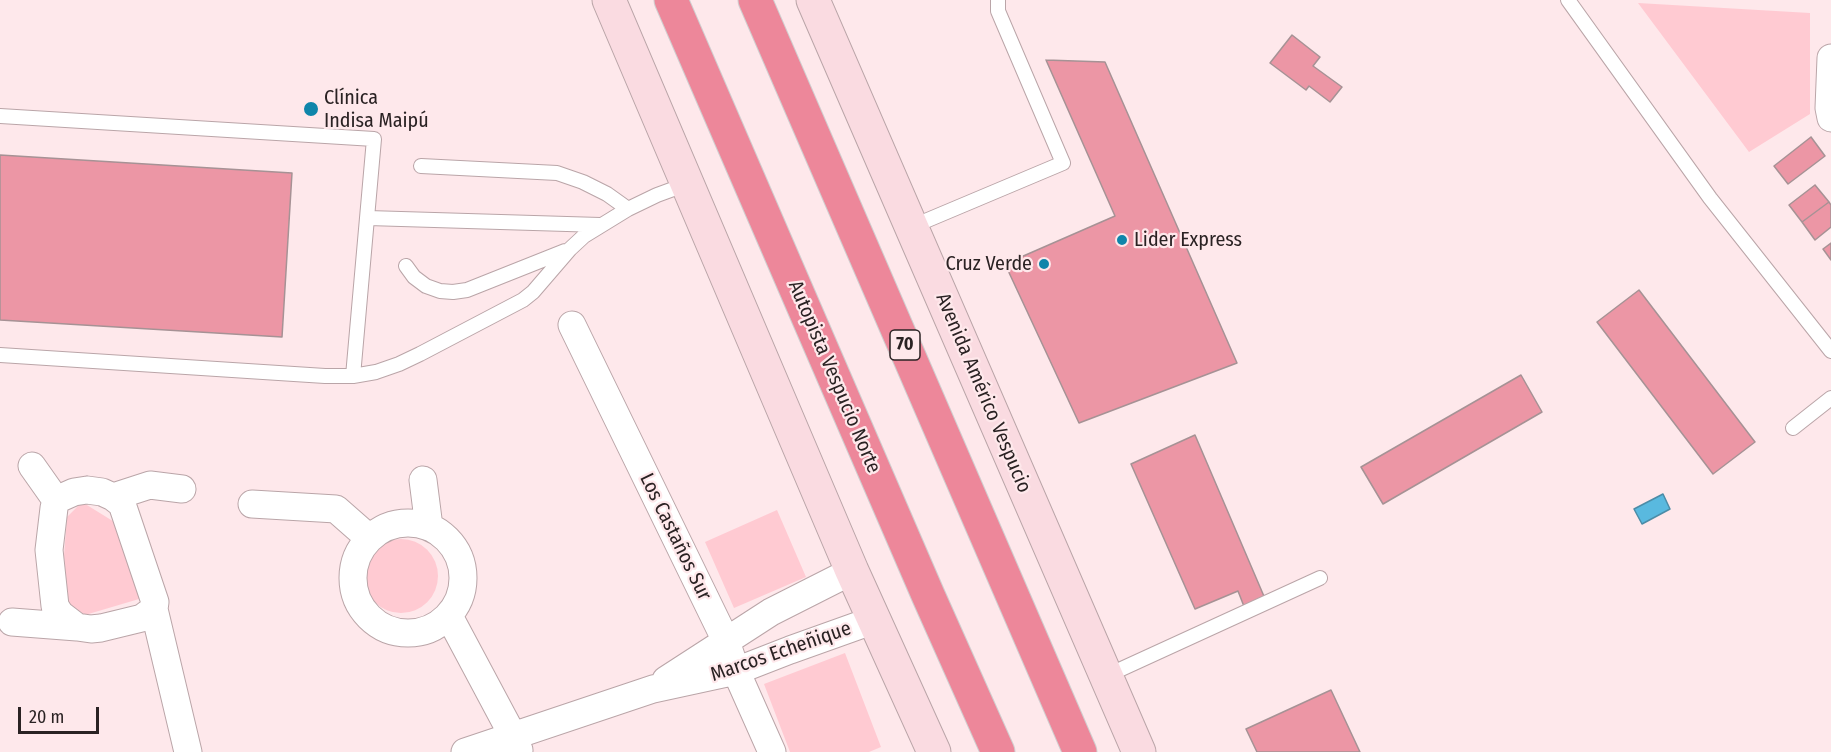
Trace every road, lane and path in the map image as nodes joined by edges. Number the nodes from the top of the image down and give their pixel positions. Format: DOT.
graph roads {
  1 [pos="609,0"];
  2 [pos="671,0"];
  3 [pos="755,0"];
  4 [pos="813,0"];
  5 [pos="998,0"];
  6 [pos="1568,0"];
  7 [pos="1831,58"];
  8 [pos="0,117"];
  9 [pos="1831,118"];
  10 [pos="421,166"];
  11 [pos="687,184"];
  12 [pos="628,209"];
  13 [pos="368,218"];
  14 [pos="600,225"];
  15 [pos="911,227"];
  16 [pos="570,249"];
  17 [pos="406,266"];
  18 [pos="572,325"];
  19 [pos="1831,351"];
  20 [pos="0,355"];
  21 [pos="353,376"];
  22 [pos="1831,398"];
  23 [pos="1794,428"];
  24 [pos="32,466"];
  25 [pos="423,480"];
  26 [pos="182,489"];
  27 [pos="113,497"];
  28 [pos="56,500"];
  29 [pos="252,504"];
  30 [pos="429,527"];
  31 [pos="369,538"];
  32 [pos="852,571"];
  33 [pos="1320,578"];
  34 [pos="154,609"];
  35 [pos="449,616"];
  36 [pos="874,620"];
  37 [pos="12,622"];
  38 [pos="77,627"];
  39 [pos="726,641"];
  40 [pos="736,671"];
  41 [pos="1106,676"];
  42 [pos="653,689"];
  43 [pos="517,744"];
  44 [pos="188,752"];
  45 [pos="465,752"];
  46 [pos="772,752"];
  47 [pos="934,752"];
  48 [pos="998,752"];
  49 [pos="1080,752"];
  50 [pos="1139,752"];
  1 -- 11 [label="main road"];
  2 -- 48 [label="highway, Autopista Vespucio Norte"];
  3 -- 49 [label="highway, 70"];
  4 -- 15 [label="main road, Avenida Américo Vespucio"];
  5 -- 15 [label="lane"];
  6 -- 19 [label="lane"];
  7 -- 9 [label="street"];
  8 -- 13 [label="lane"];
  10 -- 12 [label="lane"];
  11 -- 12 [label="lane"];
  11 -- 32 [label="main road"];
  12 -- 14 [label="lane"];
  13 -- 14 [label="lane"];
  13 -- 21 [label="lane"];
  14 -- 16 [label="lane"];
  15 -- 41 [label="main road, Avenida Américo Vespucio"];
  16 -- 17 [label="lane"];
  16 -- 21 [label="lane"];
  18 -- 39 [label="street, Los Castaños Sur"];
  20 -- 21 [label="lane"];
  22 -- 23 [label="lane"];
  24 -- 28 [label="street"];
  25 -- 30 [label="street"];
  26 -- 27 [label="street"];
  27 -- 28 [label="street"];
  27 -- 34 [label="street"];
  28 -- 38 [label="street"];
  29 -- 31 [label="street"];
  30 -- 31 [label="street"];
  30 -- 35 [label="street"];
  31 -- 35 [label="street"];
  32 -- 36 [label="main road"];
  32 -- 39 [label="street, Marcos Echeñique"];
  33 -- 41 [label="lane"];
  34 -- 38 [label="street"];
  34 -- 44 [label="street"];
  35 -- 43 [label="street"];
  36 -- 40 [label="street, Marcos Echeñique"];
  36 -- 47 [label="main road"];
  37 -- 38 [label="street"];
  39 -- 40 [label="street, Los Castaños Sur"];
  39 -- 42 [label="street, Marcos Echeñique"];
  40 -- 42 [label="street, Marcos Echeñique"];
  40 -- 46 [label="street, Los Castaños Sur"];
  41 -- 50 [label="main road, Avenida Américo Vespucio"];
  42 -- 43 [label="street, Marcos Echeñique"];
  43 -- 45 [label="street, Marcos Echeñique"];
}
